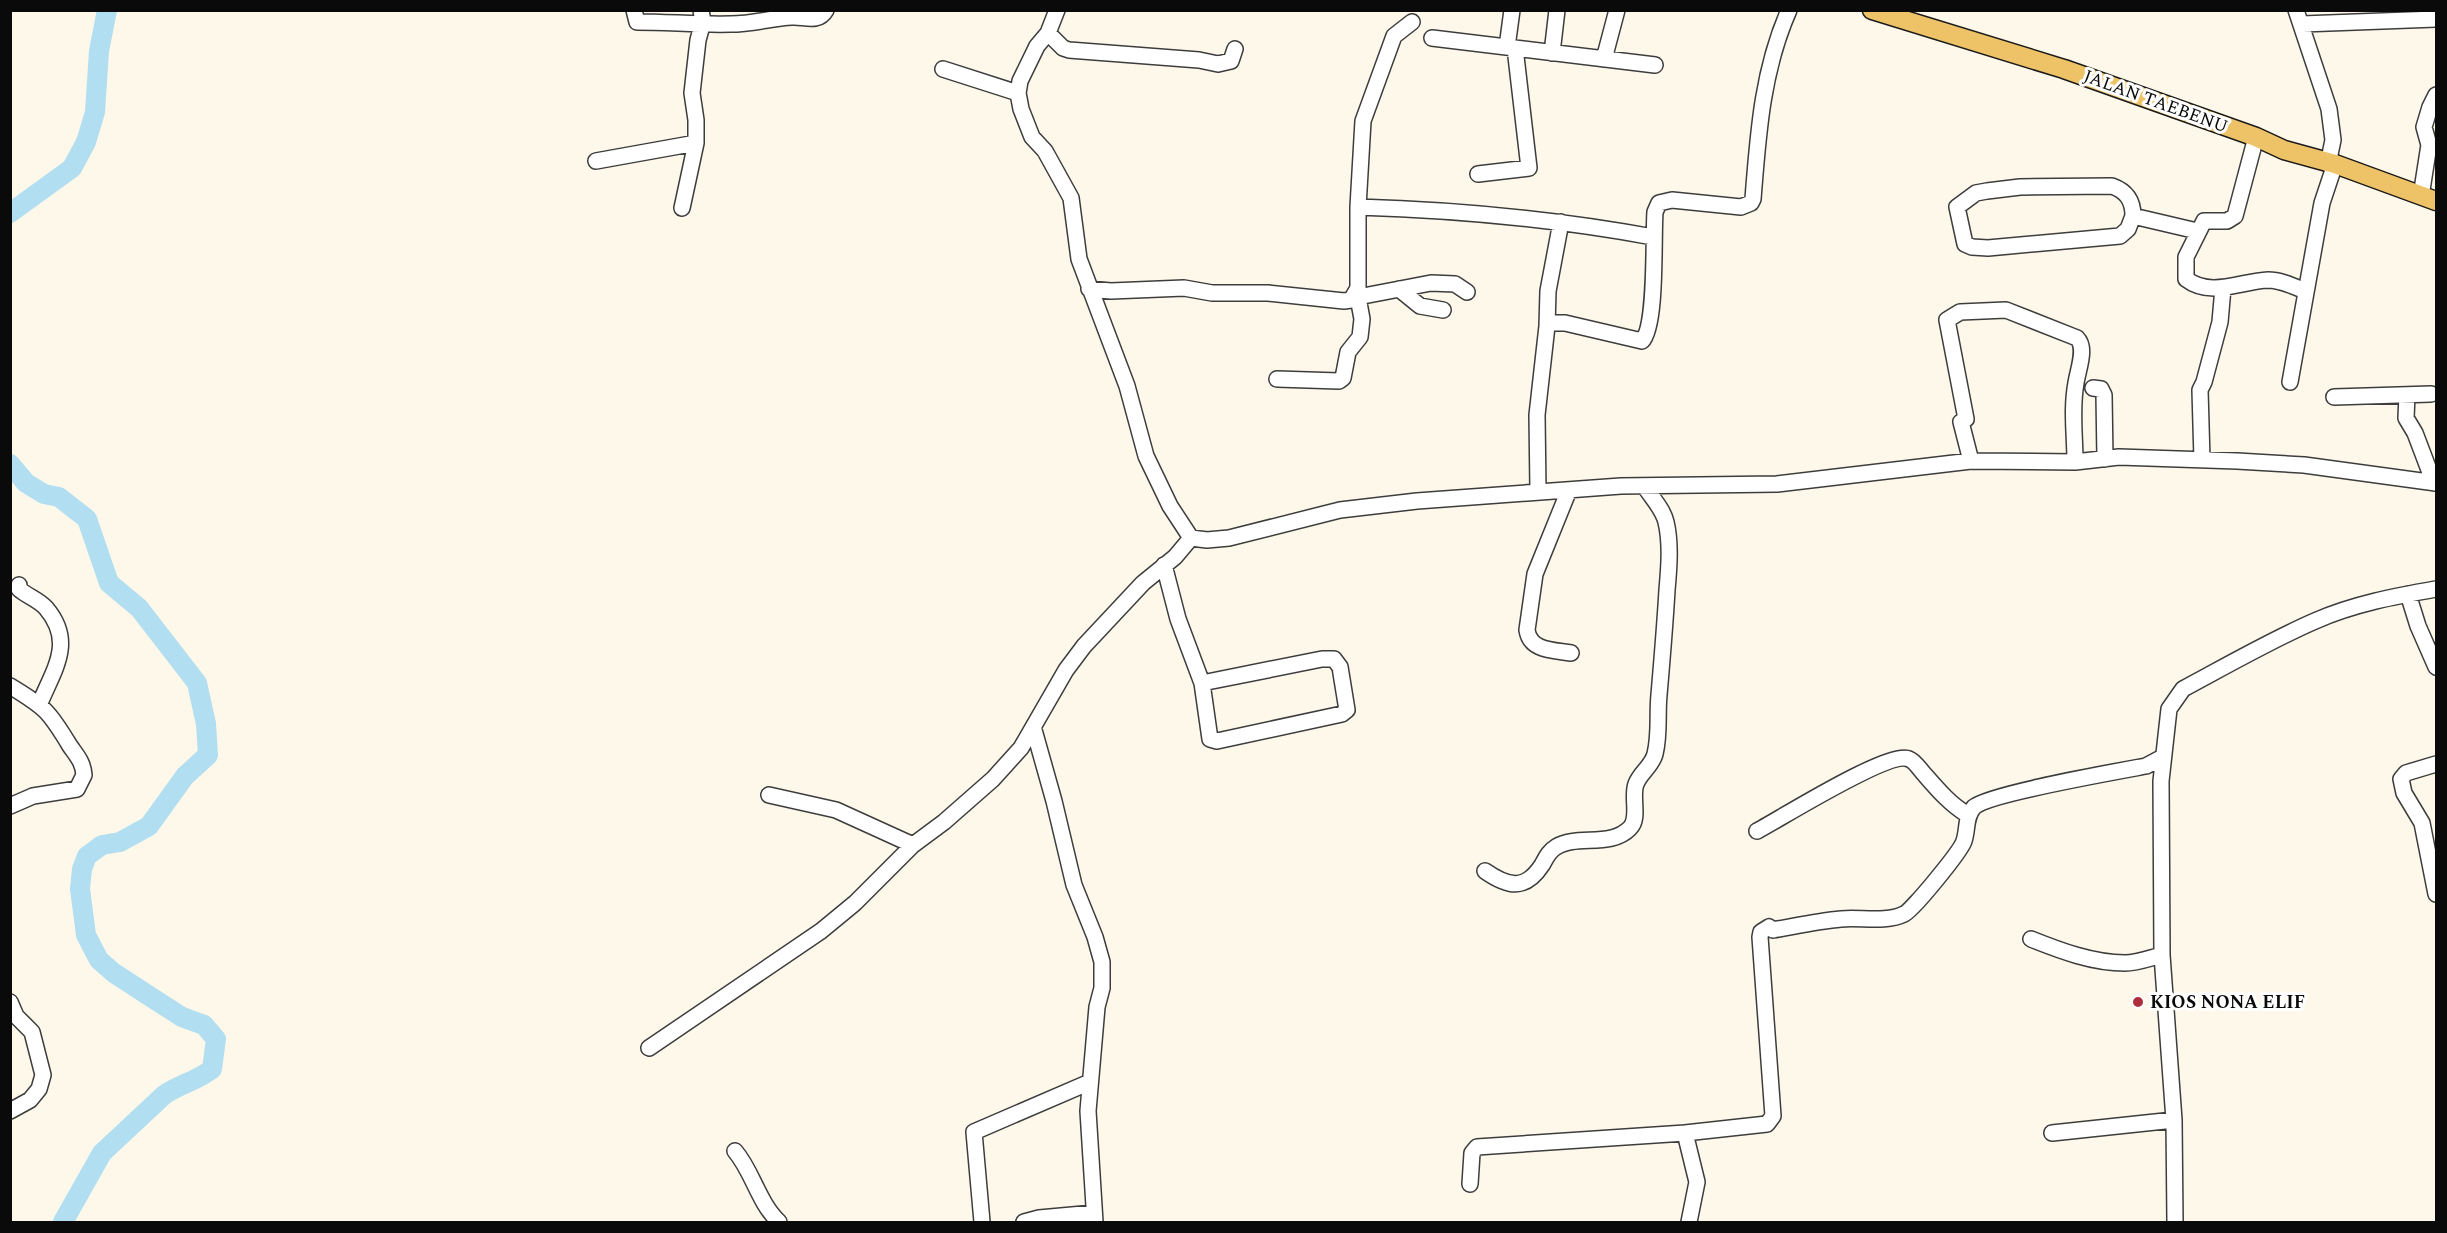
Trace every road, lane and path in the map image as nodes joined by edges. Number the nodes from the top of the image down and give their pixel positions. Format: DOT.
graph roads {
  1 [pos="634,10"];
  2 [pos="826,10"];
  3 [pos="1057,10"];
  4 [pos="1512,10"];
  5 [pos="1557,10"];
  6 [pos="1617,10"];
  7 [pos="1789,10"];
  8 [pos="1872,10"];
  9 [pos="702,16"];
  10 [pos="2299,17"];
  11 [pos="2436,19"];
  12 [pos="1412,22"];
  13 [pos="1048,33"];
  14 [pos="1432,38"];
  15 [pos="1511,48"];
  16 [pos="1234,49"];
  17 [pos="1552,53"];
  18 [pos="1604,59"];
  19 [pos="1655,65"];
  20 [pos="943,69"];
  21 [pos="1018,93"];
  22 [pos="2436,95"];
  23 [pos="2256,137"];
  24 [pos="696,143"];
  25 [pos="596,161"];
  26 [pos="2331,164"];
  27 [pos="1478,174"];
  28 [pos="2429,199"];
  29 [pos="1358,207"];
  30 [pos="682,208"];
  31 [pos="2133,216"];
  32 [pos="1561,222"];
  33 [pos="2197,231"];
  34 [pos="1653,237"];
  35 [pos="2223,288"];
  36 [pos="1089,289"];
  37 [pos="1399,289"];
  38 [pos="2305,291"];
  39 [pos="1467,292"];
  40 [pos="1358,295"];
  41 [pos="1443,310"];
  42 [pos="1547,326"];
  43 [pos="1277,379"];
  44 [pos="2290,382"];
  45 [pos="2093,388"];
  46 [pos="2431,394"];
  47 [pos="2407,395"];
  48 [pos="2334,397"];
  49 [pos="2105,459"];
  50 [pos="2202,460"];
  51 [pos="1971,462"];
  52 [pos="2075,462"];
  53 [pos="2435,483"];
  54 [pos="1645,487"];
  55 [pos="1569,490"];
  56 [pos="1538,491"];
  57 [pos="1191,538"];
  58 [pos="1164,565"];
  59 [pos="19,585"];
  60 [pos="2436,589"];
  61 [pos="2408,594"];
  62 [pos="1571,653"];
  63 [pos="2436,667"];
  64 [pos="1202,682"];
  65 [pos="10,686"];
  66 [pos="40,703"];
  67 [pos="1034,730"];
  68 [pos="2163,757"];
  69 [pos="2436,764"];
  70 [pos="769,795"];
  71 [pos="10,806"];
  72 [pos="1968,815"];
  73 [pos="1757,831"];
  74 [pos="913,845"];
  75 [pos="1485,871"];
  76 [pos="2436,894"];
  77 [pos="2031,939"];
  78 [pos="2162,955"];
  79 [pos="10,1002"];
  80 [pos="649,1048"];
  81 [pos="1089,1082"];
  82 [pos="10,1112"];
  83 [pos="2174,1120"];
  84 [pos="1685,1133"];
  85 [pos="2052,1133"];
  86 [pos="735,1151"];
  87 [pos="1470,1184"];
  88 [pos="1094,1218"];
  89 [pos="779,1222"];
  90 [pos="982,1222"];
  91 [pos="1024,1222"];
  92 [pos="1689,1222"];
  93 [pos="2175,1222"];
  1 -- 9 [label="street"];
  2 -- 9 [label="street"];
  3 -- 13 [label="street"];
  4 -- 15 [label="street"];
  5 -- 17 [label="street"];
  6 -- 18 [label="street"];
  7 -- 34 [label="street"];
  8 -- 23 [label="main road, JALAN TAEBENU"];
  9 -- 24 [label="street"];
  10 -- 11 [label="street"];
  10 -- 26 [label="street"];
  12 -- 29 [label="street"];
  13 -- 16 [label="street"];
  13 -- 21 [label="street"];
  14 -- 15 [label="street"];
  15 -- 17 [label="street"];
  15 -- 27 [label="street"];
  17 -- 18 [label="street"];
  18 -- 19 [label="street"];
  20 -- 21 [label="street"];
  21 -- 36 [label="street"];
  22 -- 28 [label="street"];
  23 -- 26 [label="main road, JALAN TAEBENU"];
  23 -- 33 [label="street"];
  24 -- 25 [label="street"];
  24 -- 30 [label="street"];
  26 -- 28 [label="main road, JALAN TAEBENU"];
  26 -- 38 [label="street"];
  29 -- 32 [label="street"];
  29 -- 40 [label="street"];
  31 -- 31 [label="street"];
  31 -- 33 [label="street"];
  32 -- 34 [label="street"];
  32 -- 42 [label="street"];
  33 -- 35 [label="street"];
  34 -- 42 [label="street"];
  35 -- 38 [label="street"];
  35 -- 50 [label="street"];
  36 -- 40 [label="street"];
  36 -- 57 [label="street"];
  37 -- 39 [label="street"];
  37 -- 40 [label="street"];
  37 -- 41 [label="street"];
  38 -- 44 [label="street"];
  40 -- 43 [label="street"];
  42 -- 56 [label="street"];
  45 -- 49 [label="street"];
  46 -- 47 [label="street"];
  47 -- 48 [label="street"];
  47 -- 53 [label="street"];
  49 -- 50 [label="street"];
  49 -- 52 [label="street"];
  50 -- 53 [label="street"];
  51 -- 52 [label="street"];
  51 -- 52 [label="street"];
  51 -- 54 [label="street"];
  54 -- 55 [label="street"];
  54 -- 75 [label="street"];
  55 -- 56 [label="street"];
  55 -- 62 [label="street"];
  56 -- 57 [label="street"];
  57 -- 58 [label="street"];
  58 -- 64 [label="street"];
  58 -- 67 [label="street"];
  59 -- 66 [label="street"];
  60 -- 61 [label="street"];
  61 -- 63 [label="street"];
  61 -- 68 [label="street"];
  64 -- 64 [label="street"];
  65 -- 66 [label="street"];
  66 -- 71 [label="street"];
  67 -- 74 [label="street"];
  67 -- 81 [label="street"];
  68 -- 72 [label="street"];
  68 -- 78 [label="street"];
  69 -- 76 [label="street"];
  70 -- 74 [label="street"];
  72 -- 73 [label="street"];
  72 -- 84 [label="street"];
  74 -- 80 [label="street"];
  77 -- 78 [label="street"];
  78 -- 83 [label="street"];
  79 -- 82 [label="street"];
  81 -- 88 [label="street"];
  81 -- 90 [label="street"];
  83 -- 85 [label="street"];
  83 -- 93 [label="street"];
  84 -- 87 [label="street"];
  84 -- 92 [label="street"];
  86 -- 89 [label="street"];
  88 -- 91 [label="street"];
}
